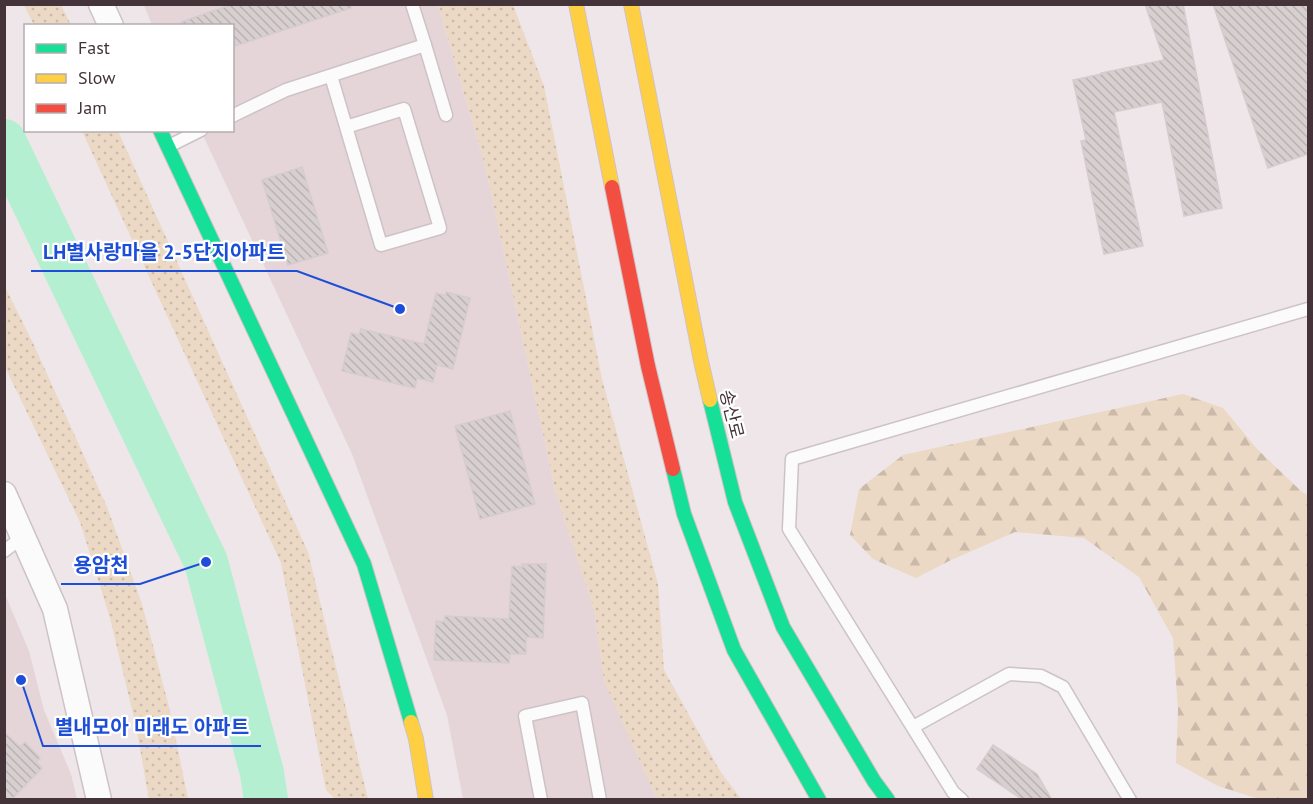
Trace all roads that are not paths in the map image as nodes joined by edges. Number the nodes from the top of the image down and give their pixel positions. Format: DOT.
graph roads {
  1 [pos="101,4"];
  2 [pos="412,4"];
  3 [pos="569,4"];
  4 [pos="576,4"];
  5 [pos="631,4"];
  6 [pos="110,24"];
  7 [pos="425,45"];
  8 [pos="587,57"];
  9 [pos="331,76"];
  10 [pos="234,115"];
  11 [pos="446,115"];
  12 [pos="346,127"];
  13 [pos="161,132"];
  14 [pos="197,132"];
  15 [pos="168,146"];
  16 [pos="1308,309"];
  17 [pos="4,494"];
  18 [pos="14,544"];
  19 [pos="913,727"];
  20 [pos="99,800"];
  21 [pos="426,800"];
  22 [pos="541,800"];
  23 [pos="600,800"];
  24 [pos="819,800"];
  25 [pos="888,800"];
  26 [pos="962,800"];
  27 [pos="1130,800"];
  1 -- 6 [label="street"];
  2 -- 7 [label="lane"];
  3 -- 8 [label="street"];
  4 -- 8 [label="street"];
  5 -- 25 [label="street, 송산로"];
  7 -- 9 [label="lane"];
  7 -- 11 [label="lane"];
  8 -- 24 [label="street"];
  9 -- 10 [label="lane"];
  9 -- 12 [label="lane"];
  12 -- 12 [label="lane"];
  13 -- 15 [label="street"];
  14 -- 15 [label="lane"];
  15 -- 21 [label="street"];
  16 -- 19 [label="lane"];
  17 -- 18 [label="street"];
  18 -- 20 [label="street"];
  19 -- 26 [label="lane"];
  19 -- 27 [label="lane"];
  22 -- 23 [label="lane"];
}
